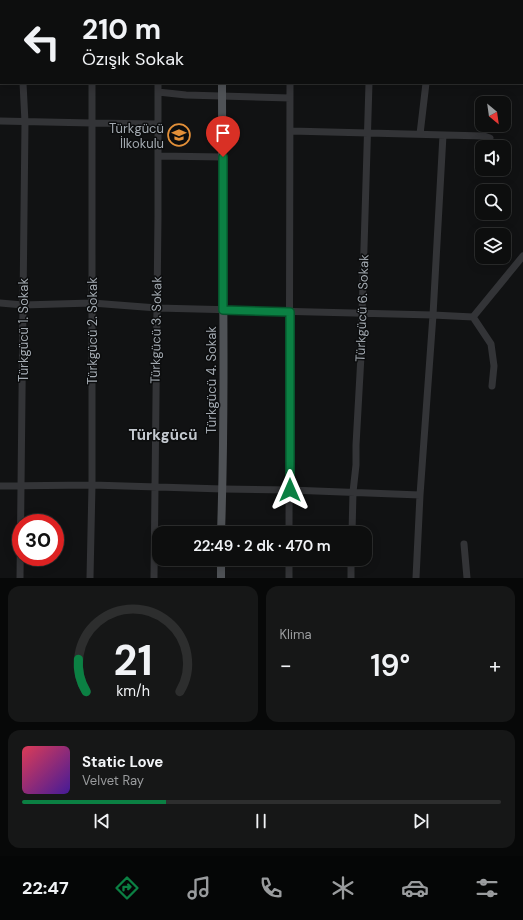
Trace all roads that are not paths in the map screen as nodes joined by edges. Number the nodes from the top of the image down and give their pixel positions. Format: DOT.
graph roads {
  1 [pos="23,84"];
  2 [pos="92,84"];
  3 [pos="158,84"];
  4 [pos="222,84"];
  5 [pos="290,84"];
  6 [pos="369,84"];
  7 [pos="426,84"];
  8 [pos="158,92"];
  9 [pos="222,96"];
  10 [pos="290,98"];
  11 [pos="0,120"];
  12 [pos="24,122"];
  13 [pos="92,123"];
  14 [pos="158,124"];
  15 [pos="291,131"];
  16 [pos="368,133"];
  17 [pos="420,134"];
  18 [pos="443,135"];
  19 [pos="490,138"];
  20 [pos="158,156"];
  21 [pos="223,157"];
  22 [pos="523,256"];
  23 [pos="0,303"];
  24 [pos="92,303"];
  25 [pos="23,305"];
  26 [pos="157,308"];
  27 [pos="223,310"];
  28 [pos="290,312"];
  29 [pos="362,314"];
  30 [pos="433,315"];
  31 [pos="473,317"];
  32 [pos="492,386"];
  33 [pos="92,485"];
  34 [pos="0,486"];
  35 [pos="21,486"];
  36 [pos="155,487"];
  37 [pos="223,489"];
  38 [pos="290,490"];
  39 [pos="353,492"];
  40 [pos="420,495"];
  41 [pos="221,526"];
  42 [pos="289,526"];
  43 [pos="352,526"];
  44 [pos="464,544"];
  45 [pos="221,566"];
  46 [pos="289,566"];
  47 [pos="351,566"];
  48 [pos="20,578"];
  49 [pos="90,578"];
  50 [pos="154,578"];
  51 [pos="221,578"];
  52 [pos="289,578"];
  53 [pos="351,578"];
  54 [pos="416,578"];
  55 [pos="467,578"];
  1 -- 12 [label="street, Türkgücü 1. Sokak"];
  2 -- 13 [label="street, Türkgücü 2. Sokak"];
  3 -- 8 [label="street, Türkgücü 3. Sokak"];
  4 -- 9 [label="main road, Türkgücü 4. Sokak"];
  5 -- 10 [label="street"];
  6 -- 16 [label="street, Türkgücü 6. Sokak"];
  7 -- 17 [label="street"];
  8 -- 9 [label="street"];
  8 -- 14 [label="street, Türkgücü 3. Sokak"];
  9 -- 10 [label="street"];
  9 -- 21 [label="main road, Türkgücü 4. Sokak"];
  10 -- 15 [label="street"];
  11 -- 12 [label="street"];
  12 -- 13 [label="street"];
  12 -- 25 [label="street, Türkgücü 1. Sokak"];
  13 -- 14 [label="street"];
  13 -- 24 [label="street, Türkgücü 2. Sokak"];
  14 -- 20 [label="street, Türkgücü 3. Sokak"];
  15 -- 16 [label="street"];
  15 -- 28 [label="street"];
  16 -- 17 [label="street"];
  16 -- 29 [label="street, Türkgücü 6. Sokak"];
  17 -- 18 [label="street"];
  18 -- 19 [label="street"];
  18 -- 30 [label="street"];
  20 -- 21 [label="street"];
  20 -- 26 [label="street, Türkgücü 3. Sokak"];
  21 -- 27 [label="main road, Türkgücü 4. Sokak"];
  22 -- 31 [label="street"];
  23 -- 25 [label="street"];
  24 -- 25 [label="street"];
  24 -- 26 [label="street"];
  24 -- 33 [label="street, Türkgücü 2. Sokak"];
  25 -- 35 [label="street, Türkgücü 1. Sokak"];
  26 -- 27 [label="street"];
  26 -- 36 [label="street, Türkgücü 3. Sokak"];
  27 -- 28 [label="street"];
  27 -- 37 [label="main road, Türkgücü 4. Sokak"];
  28 -- 29 [label="street"];
  28 -- 38 [label="street"];
  29 -- 30 [label="street"];
  29 -- 39 [label="street, Türkgücü 6. Sokak"];
  30 -- 31 [label="street"];
  30 -- 40 [label="street"];
  31 -- 32 [label="street"];
  33 -- 35 [label="street"];
  33 -- 36 [label="street"];
  33 -- 49 [label="street, Türkgücü 2. Sokak"];
  34 -- 35 [label="street"];
  35 -- 48 [label="street, Türkgücü 1. Sokak"];
  36 -- 37 [label="street"];
  36 -- 50 [label="street, Türkgücü 3. Sokak"];
  37 -- 38 [label="street"];
  37 -- 41 [label="main road, Türkgücü 4. Sokak"];
  38 -- 39 [label="street"];
  38 -- 42 [label="street"];
  39 -- 40 [label="street"];
  39 -- 43 [label="street, Türkgücü 6. Sokak"];
  40 -- 54 [label="street"];
  44 -- 55 [label="street"];
  45 -- 51 [label="main road"];
  46 -- 52 [label="street"];
  47 -- 53 [label="street"];
}
